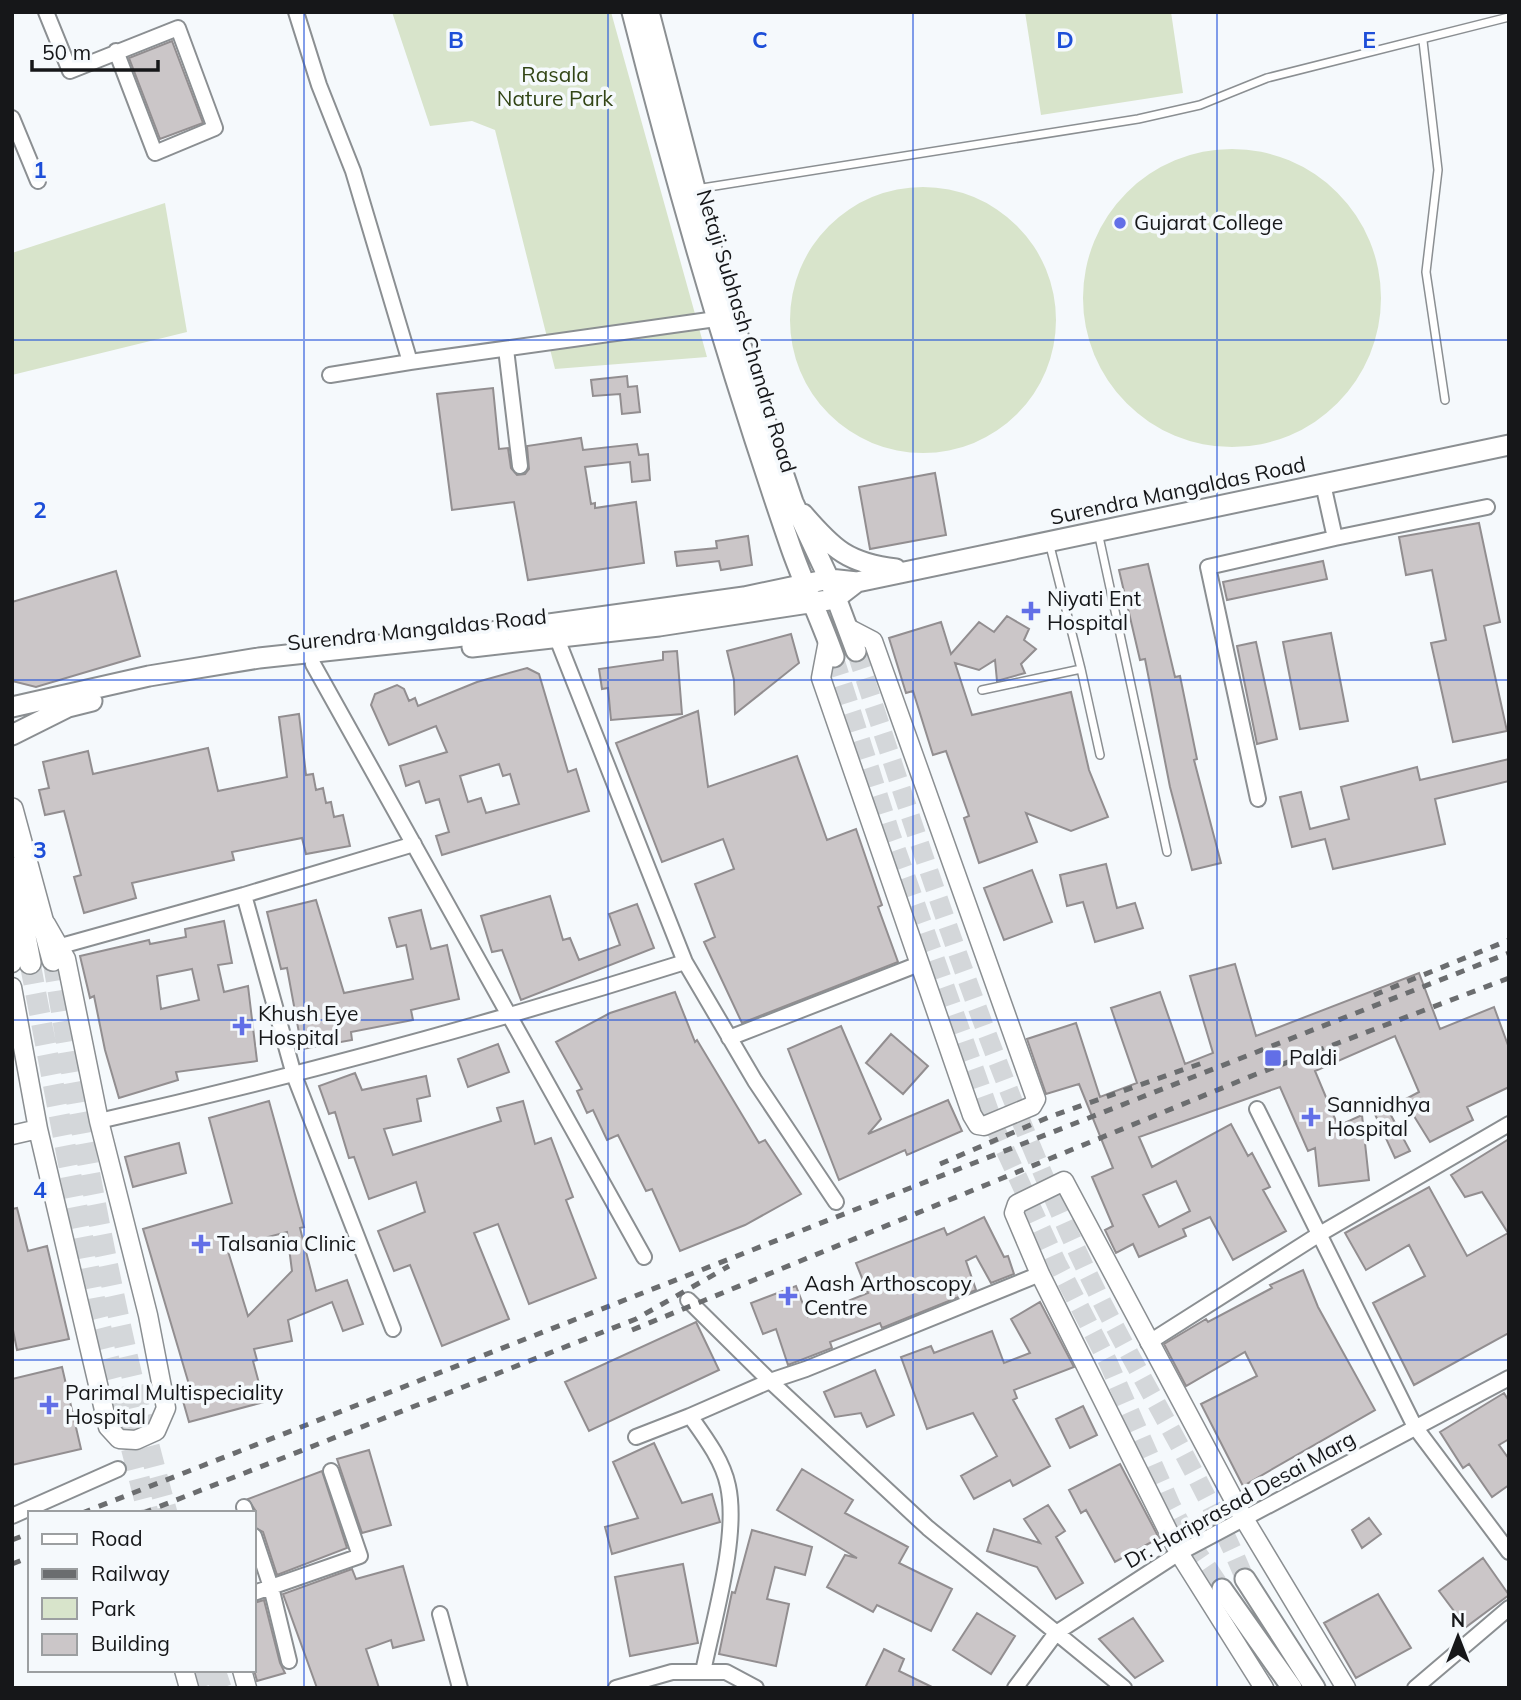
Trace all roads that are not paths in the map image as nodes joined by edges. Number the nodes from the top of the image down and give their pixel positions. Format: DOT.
graph roads {
  1 [pos="46,12"];
  2 [pos="296,12"];
  3 [pos="632,12"];
  4 [pos="649,12"];
  5 [pos="1509,17"];
  6 [pos="1423,41"];
  7 [pos="116,51"];
  8 [pos="12,118"];
  9 [pos="38,181"];
  10 [pos="695,189"];
  11 [pos="716,319"];
  12 [pos="506,349"];
  13 [pos="410,362"];
  14 [pos="330,375"];
  15 [pos="1445,400"];
  16 [pos="1509,445"];
  17 [pos="520,466"];
  18 [pos="1323,484"];
  19 [pos="793,502"];
  20 [pos="1487,507"];
  21 [pos="1098,531"];
  22 [pos="1335,538"];
  23 [pos="1049,541"];
  24 [pos="912,571"];
  25 [pos="829,579"];
  26 [pos="857,582"];
  27 [pos="810,593"];
  28 [pos="835,598"];
  29 [pos="848,628"];
  30 [pos="554,631"];
  31 [pos="831,649"];
  32 [pos="856,651"];
  33 [pos="313,664"];
  34 [pos="1081,669"];
  35 [pos="982,690"];
  36 [pos="12,707"];
  37 [pos="12,735"];
  38 [pos="1100,755"];
  39 [pos="1258,799"];
  40 [pos="12,809"];
  41 [pos="414,844"];
  42 [pos="1167,852"];
  43 [pos="12,868"];
  44 [pos="244,895"];
  45 [pos="57,953"];
  46 [pos="685,962"];
  47 [pos="21,963"];
  48 [pos="919,964"];
  49 [pos="12,987"];
  50 [pos="510,1017"];
  51 [pos="729,1038"];
  52 [pos="294,1075"];
  53 [pos="1257,1109"];
  54 [pos="99,1121"];
  55 [pos="1509,1124"];
  56 [pos="38,1129"];
  57 [pos="12,1135"];
  58 [pos="836,1202"];
  59 [pos="1318,1234"];
  60 [pos="644,1257"];
  61 [pos="1041,1274"];
  62 [pos="688,1300"];
  63 [pos="393,1329"];
  64 [pos="1149,1343"];
  65 [pos="1509,1378"];
  66 [pos="770,1381"];
  67 [pos="690,1416"];
  68 [pos="1415,1427"];
  69 [pos="636,1437"];
  70 [pos="118,1469"];
  71 [pos="331,1471"];
  72 [pos="12,1517"];
  73 [pos="1243,1517"];
  74 [pos="256,1542"];
  75 [pos="1509,1552"];
  76 [pos="1179,1553"];
  77 [pos="1245,1579"];
  78 [pos="271,1587"];
  79 [pos="1222,1589"];
  80 [pos="256,1592"];
  81 [pos="1509,1608"];
  82 [pos="440,1614"];
  83 [pos="1056,1633"];
  84 [pos="289,1661"];
  85 [pos="703,1672"];
  86 [pos="460,1688"];
  87 [pos="616,1688"];
  88 [pos="757,1688"];
  89 [pos="1015,1688"];
  90 [pos="1124,1688"];
  91 [pos="1264,1688"];
  92 [pos="1292,1688"];
  93 [pos="1315,1688"];
  94 [pos="1346,1688"];
  95 [pos="1415,1688"];
  1 -- 7 [label="street"];
  2 -- 13 [label="street"];
  3 -- 11 [label="main road, Netaji Subhash Chandra Road"];
  4 -- 10 [label="main road, Netaji Subhash Chandra Road"];
  5 -- 6 [label="lane"];
  6 -- 10 [label="lane"];
  6 -- 15 [label="lane"];
  7 -- 7 [label="street"];
  8 -- 9 [label="street"];
  10 -- 19 [label="main road, Netaji Subhash Chandra Road"];
  11 -- 12 [label="street"];
  11 -- 27 [label="main road, Netaji Subhash Chandra Road"];
  12 -- 13 [label="street"];
  12 -- 17 [label="street"];
  13 -- 14 [label="street"];
  16 -- 18 [label="main road, Surendra Mangaldas Road"];
  18 -- 21 [label="main road, Surendra Mangaldas Road"];
  18 -- 22 [label="street"];
  19 -- 24 [label="main road"];
  19 -- 25 [label="main road, Netaji Subhash Chandra Road"];
  20 -- 22 [label="street"];
  21 -- 23 [label="main road, Surendra Mangaldas Road"];
  21 -- 42 [label="lane"];
  22 -- 39 [label="street"];
  23 -- 24 [label="main road, Surendra Mangaldas Road"];
  23 -- 34 [label="lane"];
  24 -- 26 [label="main road, Surendra Mangaldas Road"];
  25 -- 26 [label="main road, Surendra Mangaldas Road"];
  25 -- 27 [label="main road, Surendra Mangaldas Road"];
  25 -- 28 [label="main road, Netaji Subhash Chandra Road"];
  26 -- 28 [label="main road"];
  27 -- 28 [label="main road, Surendra Mangaldas Road"];
  27 -- 30 [label="main road, Surendra Mangaldas Road"];
  27 -- 31 [label="main road, Netaji Subhash Chandra Road"];
  28 -- 29 [label="main road, Netaji Subhash Chandra Road"];
  29 -- 32 [label="main road, Netaji Subhash Chandra Road"];
  29 -- 48 [label="street"];
  30 -- 33 [label="main road, Surendra Mangaldas Road"];
  30 -- 36 [label="main road, Surendra Mangaldas Road"];
  30 -- 46 [label="street"];
  31 -- 48 [label="street"];
  33 -- 37 [label="main road, Surendra Mangaldas Road"];
  33 -- 41 [label="street"];
  34 -- 35 [label="lane"];
  34 -- 38 [label="lane"];
  40 -- 45 [label="main road"];
  41 -- 44 [label="street"];
  41 -- 50 [label="street"];
  43 -- 47 [label="main road"];
  44 -- 45 [label="street"];
  44 -- 52 [label="street"];
  45 -- 54 [label="street"];
  46 -- 50 [label="street"];
  46 -- 51 [label="street"];
  48 -- 51 [label="street"];
  49 -- 56 [label="street"];
  50 -- 52 [label="street"];
  50 -- 60 [label="street"];
  51 -- 58 [label="street"];
  52 -- 54 [label="street"];
  52 -- 63 [label="street"];
  53 -- 59 [label="street"];
  54 -- 56 [label="street"];
  55 -- 59 [label="street"];
  56 -- 57 [label="street"];
  59 -- 64 [label="street"];
  59 -- 68 [label="street"];
  61 -- 64 [label="street"];
  61 -- 66 [label="street"];
  61 -- 76 [label="street"];
  62 -- 66 [label="street"];
  64 -- 73 [label="street"];
  65 -- 68 [label="street, Dr. Hariprasad Desai Marg"];
  66 -- 67 [label="street"];
  66 -- 83 [label="street"];
  67 -- 69 [label="street"];
  67 -- 85 [label="street"];
  68 -- 73 [label="street, Dr. Hariprasad Desai Marg"];
  68 -- 75 [label="street"];
  70 -- 72 [label="street"];
  71 -- 78 [label="street"];
  73 -- 76 [label="street, Dr. Hariprasad Desai Marg"];
  73 -- 94 [label="street"];
  74 -- 78 [label="street"];
  76 -- 83 [label="street, Dr. Hariprasad Desai Marg"];
  76 -- 91 [label="street"];
  77 -- 93 [label="main road"];
  78 -- 80 [label="street"];
  78 -- 84 [label="street"];
  79 -- 92 [label="main road"];
  81 -- 95 [label="street"];
  82 -- 86 [label="street"];
  83 -- 89 [label="street, Dr. Hariprasad Desai Marg"];
  83 -- 90 [label="street"];
  85 -- 87 [label="street"];
  85 -- 88 [label="street"];
}
